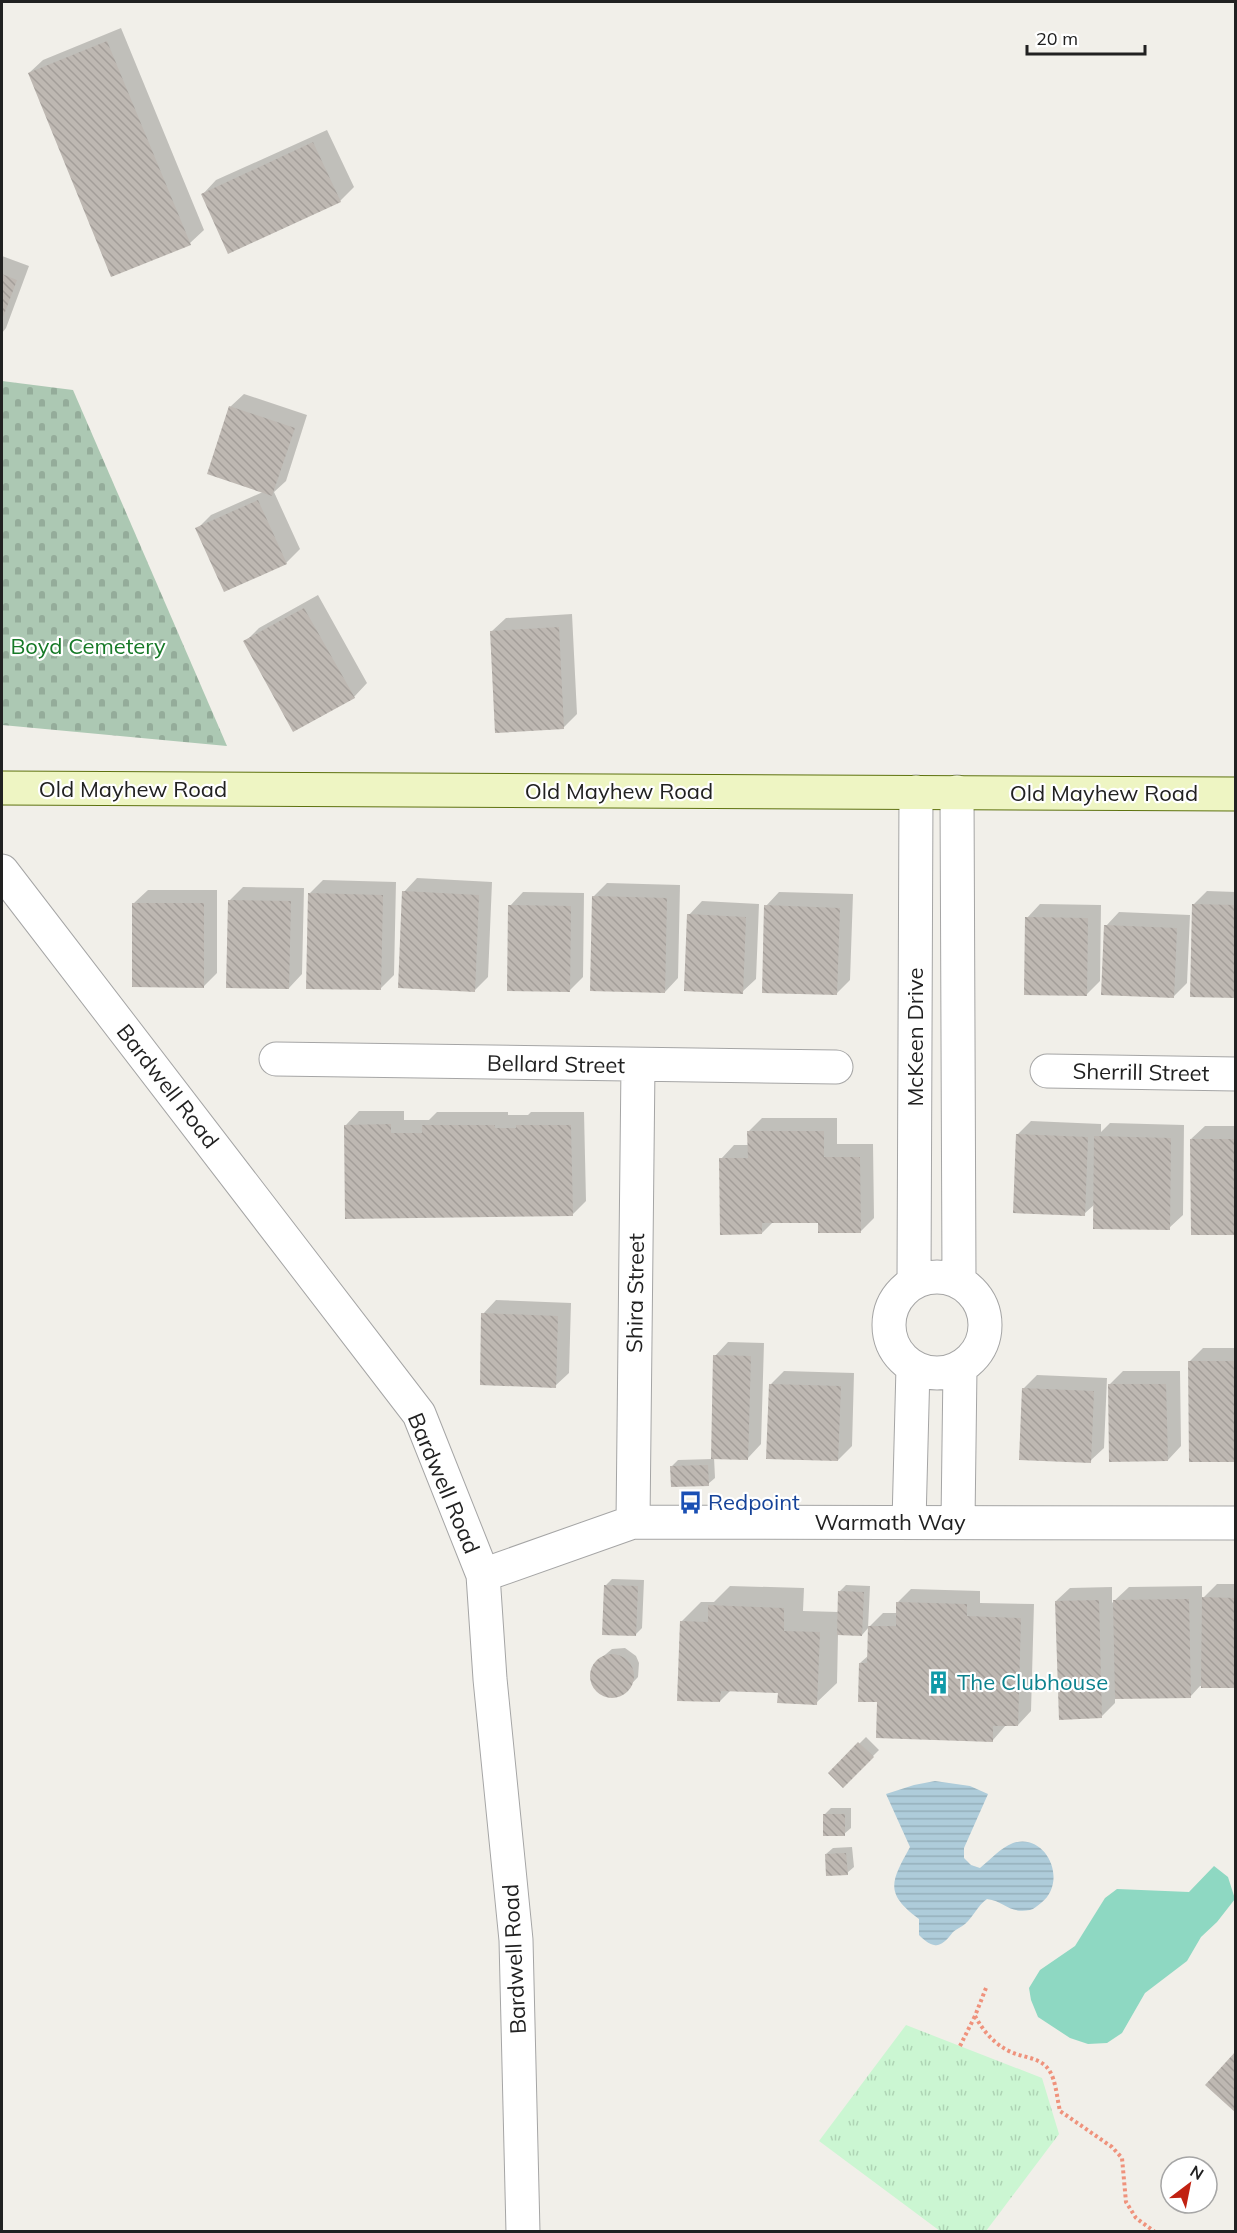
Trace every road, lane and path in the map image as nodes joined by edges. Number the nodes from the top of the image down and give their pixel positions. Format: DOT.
graph roads {
  1 [pos="2,788"];
  2 [pos="916,792"];
  3 [pos="957,792"];
  4 [pos="1236,794"];
  5 [pos="2,871"];
  6 [pos="276,1059"];
  7 [pos="638,1065"];
  8 [pos="836,1068"];
  9 [pos="1047,1071"];
  10 [pos="1236,1074"];
  11 [pos="958,1281"];
  12 [pos="914,1282"];
  13 [pos="913,1367"];
  14 [pos="960,1368"];
  15 [pos="958,1521"];
  16 [pos="633,1522"];
  17 [pos="909,1522"];
  18 [pos="1236,1523"];
  19 [pos="483,1575"];
  20 [pos="986,1988"];
  21 [pos="975,2016"];
  22 [pos="960,2046"];
  23 [pos="524,2232"];
  24 [pos="1155,2232"];
  1 -- 2 [label="street, Old Mayhew Road"];
  2 -- 3 [label="street, Old Mayhew Road"];
  2 -- 12 [label="street, McKeen Drive"];
  3 -- 4 [label="street, Old Mayhew Road"];
  3 -- 11 [label="street, McKeen Drive"];
  5 -- 19 [label="street, Bardwell Road"];
  6 -- 7 [label="street, Bellard Street"];
  7 -- 8 [label="street, Bellard Street"];
  7 -- 16 [label="street, Shira Street"];
  9 -- 10 [label="street, Sherrill Street"];
  11 -- 12 [label="street"];
  11 -- 14 [label="street"];
  12 -- 13 [label="street"];
  13 -- 14 [label="street"];
  13 -- 17 [label="street"];
  14 -- 15 [label="street"];
  15 -- 17 [label="street, Warmath Way"];
  15 -- 18 [label="street, Warmath Way"];
  16 -- 17 [label="street, Warmath Way"];
  16 -- 19 [label="street, Warmath Way"];
  19 -- 23 [label="street, Bardwell Road"];
  20 -- 21 [label="path"];
  21 -- 22 [label="path"];
  21 -- 24 [label="path"];
}
